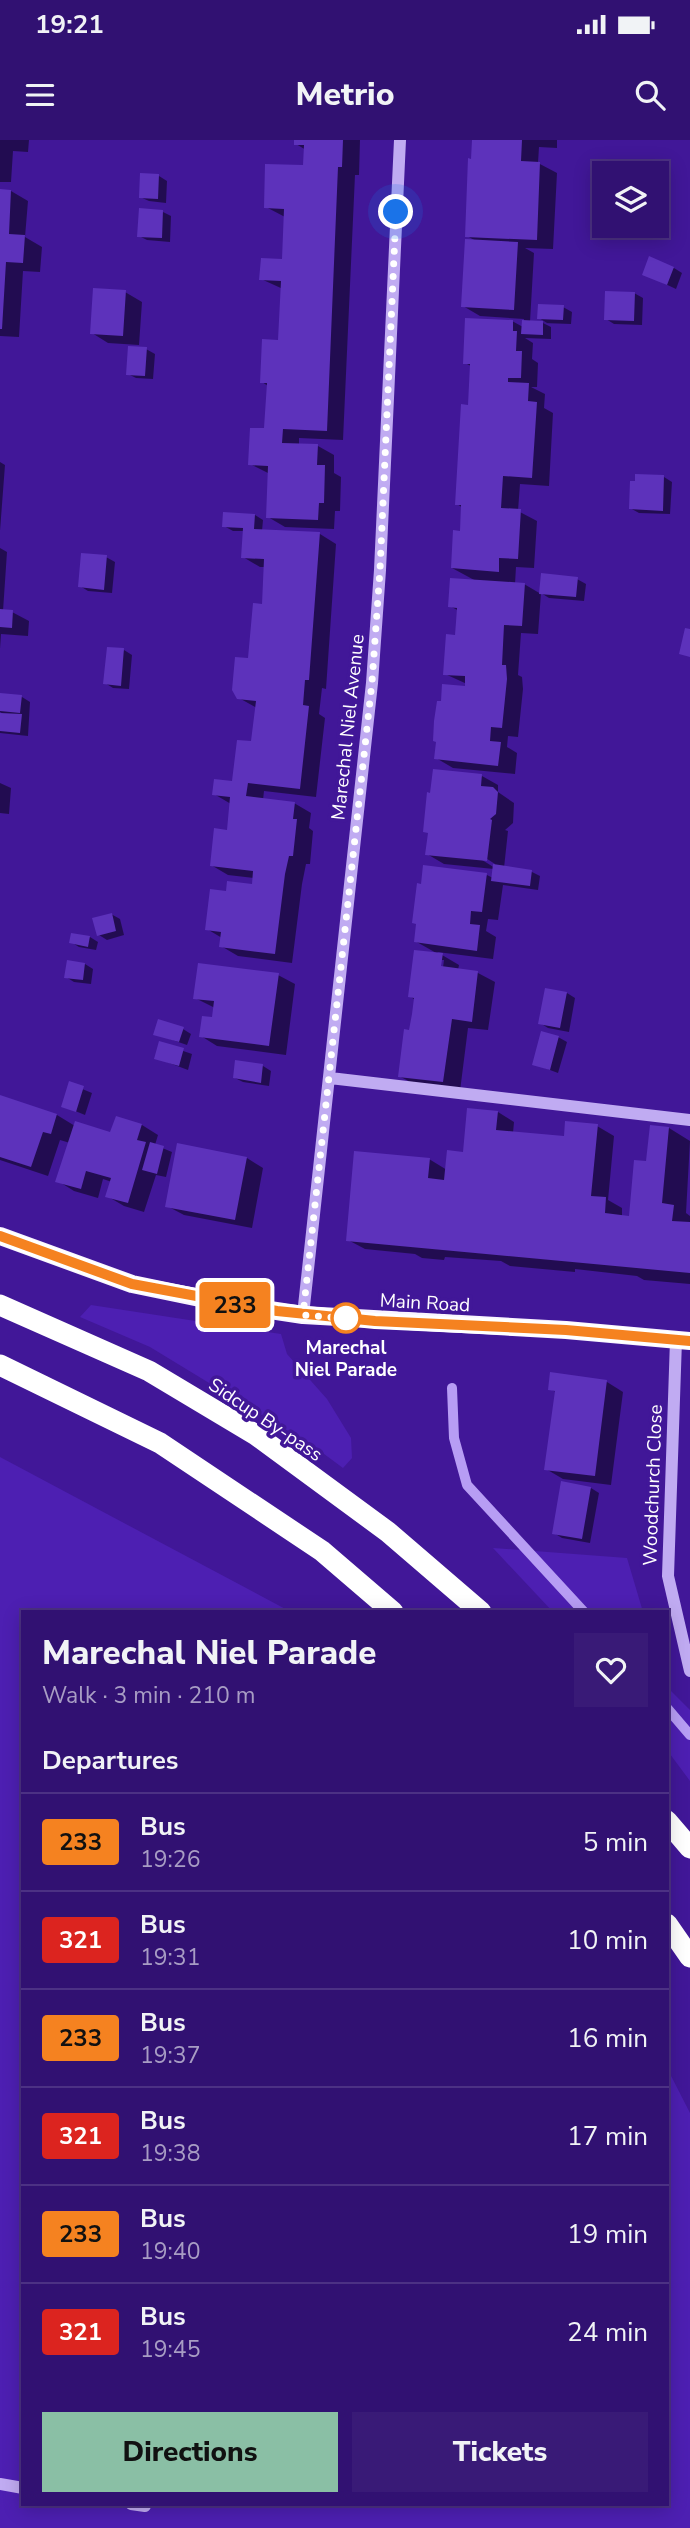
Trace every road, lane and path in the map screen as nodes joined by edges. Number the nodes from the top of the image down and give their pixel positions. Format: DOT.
graph roads {
  1 [pos="400,140"];
  2 [pos="330,1079"];
  3 [pos="690,1120"];
  4 [pos="0,1236"];
  5 [pos="0,1305"];
  6 [pos="303,1315"];
  7 [pos="683,1341"];
  8 [pos="0,1365"];
  9 [pos="391,1610"];
  10 [pos="479,1610"];
  11 [pos="690,1671"];
  12 [pos="669,1823"];
  13 [pos="690,1848"];
  14 [pos="669,1927"];
  15 [pos="690,1957"];
  16 [pos="0,2484"];
  17 [pos="21,2488"];
  1 -- 2 [label="street, Marechal Niel Avenue"];
  2 -- 3 [label="street"];
  2 -- 6 [label="street, Marechal Niel Avenue"];
  4 -- 6 [label="main road, Main Road"];
  5 -- 10 [label="highway, Sidcup By-pass"];
  6 -- 7 [label="main road, Main Road"];
  7 -- 11 [label="street, Woodchurch Close"];
  8 -- 9 [label="highway"];
  12 -- 13 [label="highway"];
  14 -- 15 [label="highway"];
  16 -- 17 [label="street"];
}
